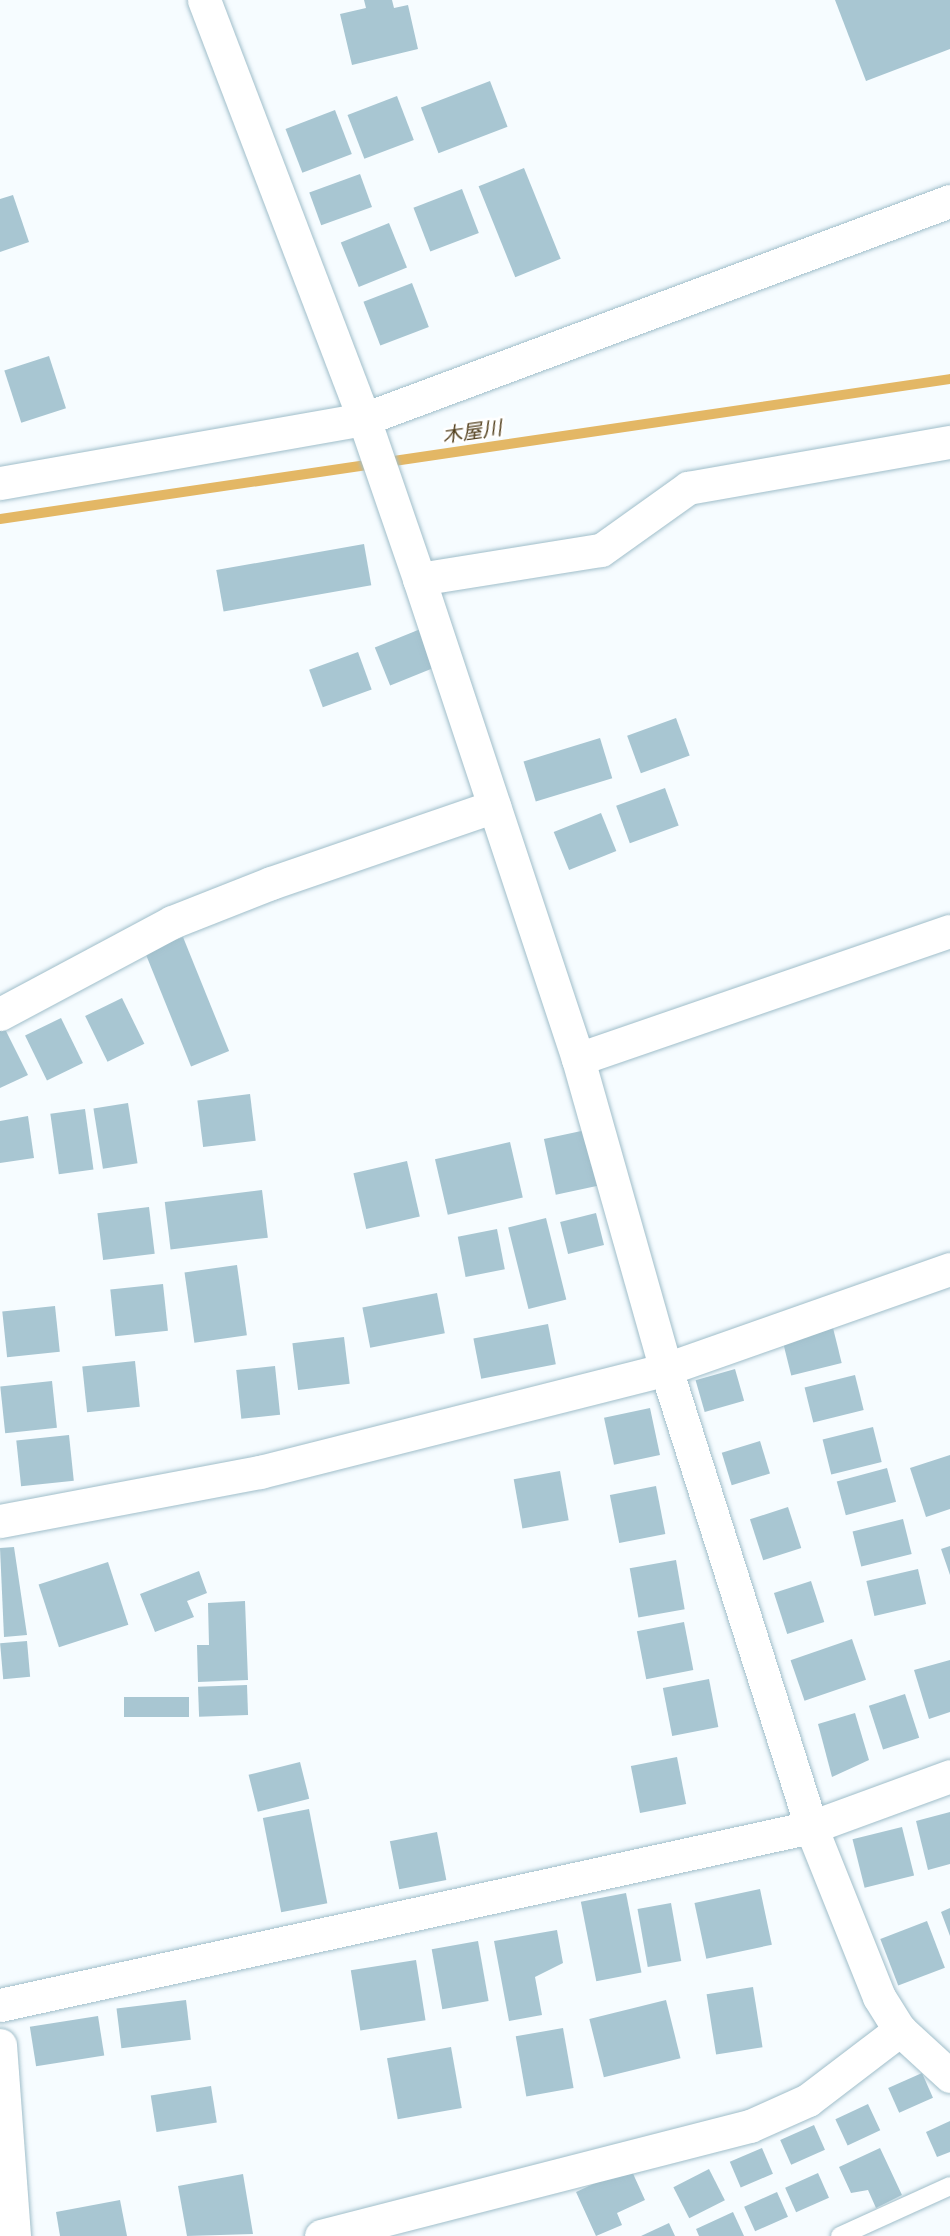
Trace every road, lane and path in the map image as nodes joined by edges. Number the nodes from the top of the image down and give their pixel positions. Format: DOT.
graph roads {
  1 [pos="204,0"];
  2 [pos="950,201"];
  3 [pos="364,419"];
  4 [pos="949,445"];
  5 [pos="0,483"];
  6 [pos="419,579"];
  7 [pos="494,806"];
  8 [pos="950,932"];
  9 [pos="0,1014"];
  10 [pos="578,1059"];
  11 [pos="950,1269"];
  12 [pos="666,1369"];
  13 [pos="0,1521"];
  14 [pos="950,1776"];
  15 [pos="810,1827"];
  16 [pos="0,2005"];
  17 [pos="900,2030"];
  18 [pos="0,2045"];
  19 [pos="950,2076"];
  20 [pos="950,2186"];
  21 [pos="14,2236"];
  22 [pos="321,2236"];
  23 [pos="840,2236"];
  1 -- 3 [label="street"];
  2 -- 3 [label="street"];
  3 -- 5 [label="street"];
  3 -- 6 [label="street"];
  4 -- 6 [label="street"];
  6 -- 7 [label="street"];
  7 -- 9 [label="street"];
  7 -- 10 [label="street"];
  8 -- 10 [label="street"];
  10 -- 12 [label="street"];
  11 -- 12 [label="street"];
  12 -- 13 [label="street"];
  12 -- 15 [label="street"];
  14 -- 15 [label="street"];
  15 -- 16 [label="street"];
  15 -- 17 [label="street"];
  17 -- 19 [label="street"];
  17 -- 22 [label="street"];
  18 -- 21 [label="street"];
  20 -- 23 [label="lane"];
}
